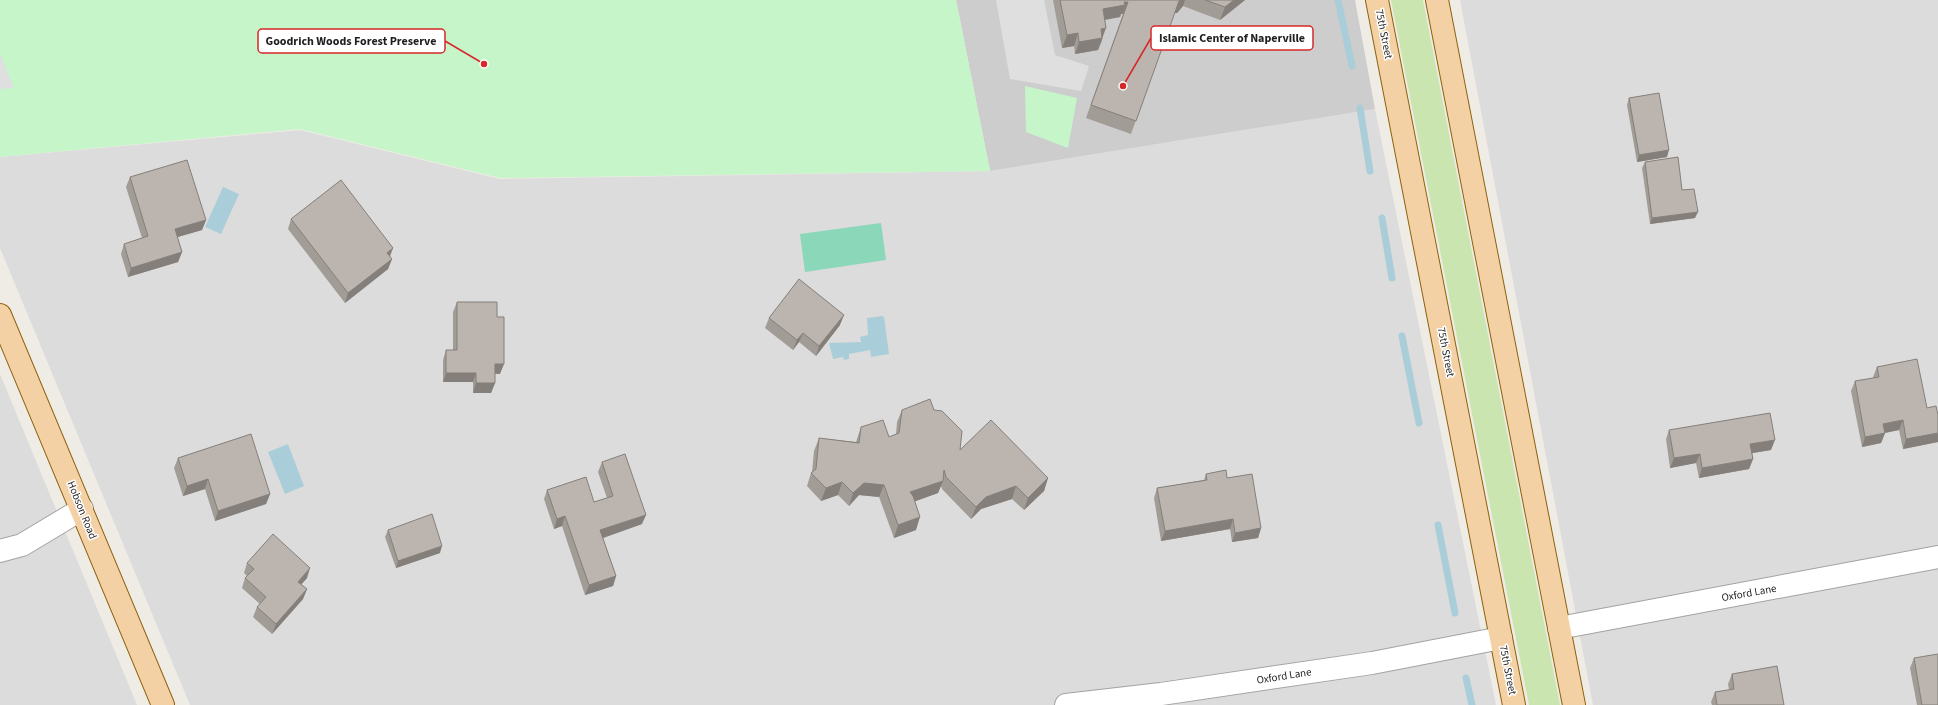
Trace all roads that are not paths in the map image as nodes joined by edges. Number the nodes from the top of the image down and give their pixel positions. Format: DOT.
graph roads {
  1 [pos="1377,0"];
  2 [pos="1437,0"];
  3 [pos="0,315"];
  4 [pos="82,509"];
  5 [pos="0,551"];
  6 [pos="1938,557"];
  7 [pos="1559,628"];
  8 [pos="1501,638"];
  9 [pos="163,705"];
  10 [pos="1066,705"];
  11 [pos="1514,705"];
  12 [pos="1574,705"];
  1 -- 8 [label="main road, 75th Street"];
  2 -- 7 [label="main road"];
  3 -- 4 [label="main road, Hobson Road"];
  4 -- 5 [label="street"];
  4 -- 9 [label="main road, Hobson Road"];
  6 -- 7 [label="street, Oxford Lane"];
  7 -- 12 [label="main road"];
  8 -- 10 [label="street, Oxford Lane"];
  8 -- 11 [label="main road, 75th Street"];
}
